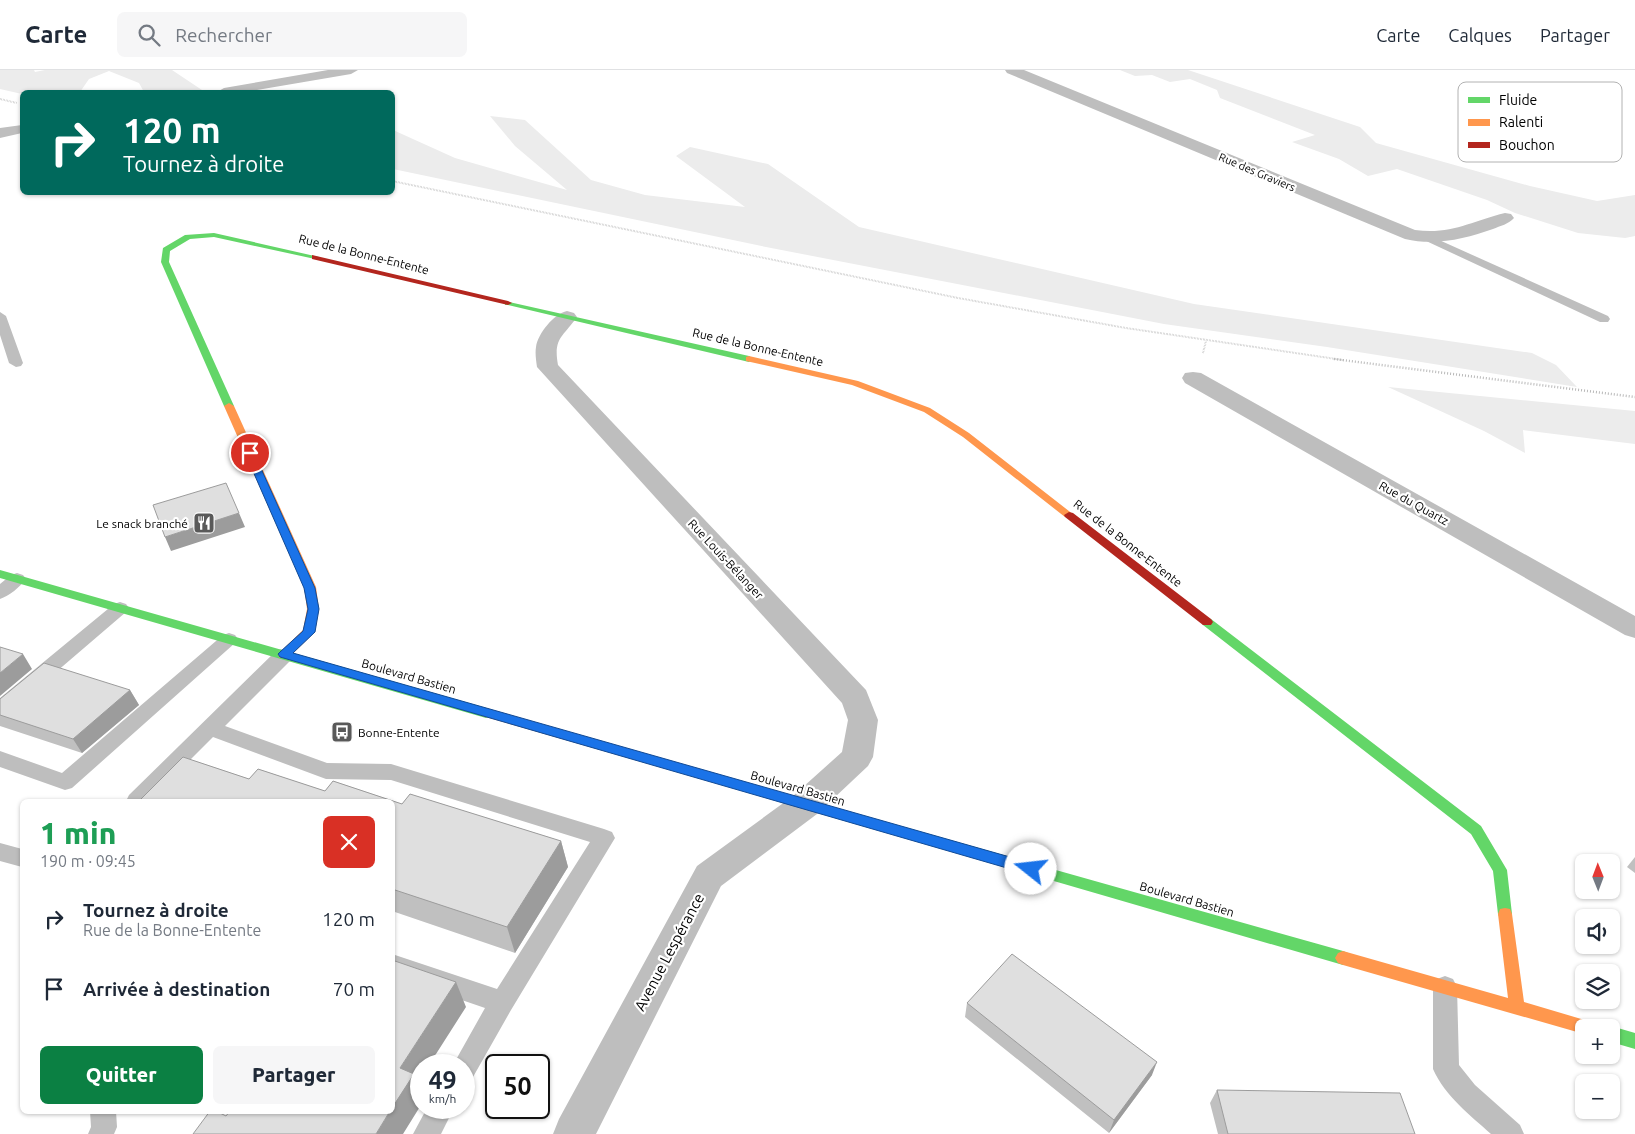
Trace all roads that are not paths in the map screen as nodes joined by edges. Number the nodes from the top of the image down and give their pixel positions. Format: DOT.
graph roads {
  1 [pos="351,70"];
  2 [pos="1012,70"];
  3 [pos="236,90"];
  4 [pos="20,129"];
  5 [pos="0,133"];
  6 [pos="1505,218"];
  7 [pos="1428,238"];
  8 [pos="0,316"];
  9 [pos="568,317"];
  10 [pos="1604,319"];
  11 [pos="16,363"];
  12 [pos="1193,378"];
  13 [pos="0,574"];
  14 [pos="17,579"];
  15 [pos="0,593"];
  16 [pos="120,608"];
  17 [pos="1635,628"];
  18 [pos="229,639"];
  19 [pos="284,654"];
  20 [pos="0,709"];
  21 [pos="210,728"];
  22 [pos="0,759"];
  23 [pos="138,799"];
  24 [pos="805,805"];
  25 [pos="0,852"];
  26 [pos="20,857"];
  27 [pos="395,966"];
  28 [pos="1445,987"];
  29 [pos="502,1002"];
  30 [pos="1518,1007"];
  31 [pos="1575,1024"];
  32 [pos="1620,1037"];
  33 [pos="1635,1041"];
  34 [pos="472,1054"];
  35 [pos="103,1114"];
  36 [pos="435,1119"];
  37 [pos="101,1134"];
  38 [pos="426,1134"];
  39 [pos="574,1134"];
  40 [pos="1511,1134"];
  1 -- 3 [label="street"];
  2 -- 7 [label="street, Rue des Graviers"];
  4 -- 5 [label="street"];
  6 -- 7 [label="street, Rue des Graviers"];
  7 -- 10 [label="lane"];
  8 -- 11 [label="lane"];
  9 -- 19 [label="street, Rue de la Bonne-Entente"];
  9 -- 24 [label="street, Rue Louis-Bélanger"];
  9 -- 30 [label="street, Rue de la Bonne-Entente"];
  12 -- 17 [label="street, Rue du Quartz"];
  13 -- 14 [label="street, Boulevard Bastien"];
  14 -- 15 [label="lane"];
  14 -- 16 [label="street, Boulevard Bastien"];
  16 -- 18 [label="street, Boulevard Bastien"];
  16 -- 20 [label="lane"];
  18 -- 19 [label="street, Boulevard Bastien"];
  18 -- 22 [label="lane"];
  19 -- 21 [label="lane"];
  19 -- 24 [label="street, Boulevard Bastien"];
  21 -- 23 [label="lane"];
  21 -- 29 [label="lane"];
  24 -- 28 [label="street, Boulevard Bastien"];
  24 -- 39 [label="street, Avenue Lespérance"];
  25 -- 26 [label="lane"];
  27 -- 29 [label="lane"];
  28 -- 30 [label="street, Boulevard Bastien"];
  28 -- 40 [label="lane"];
  29 -- 34 [label="lane"];
  30 -- 31 [label="street, Boulevard Bastien"];
  32 -- 33 [label="street"];
  35 -- 37 [label="lane"];
  36 -- 38 [label="lane"];
}
